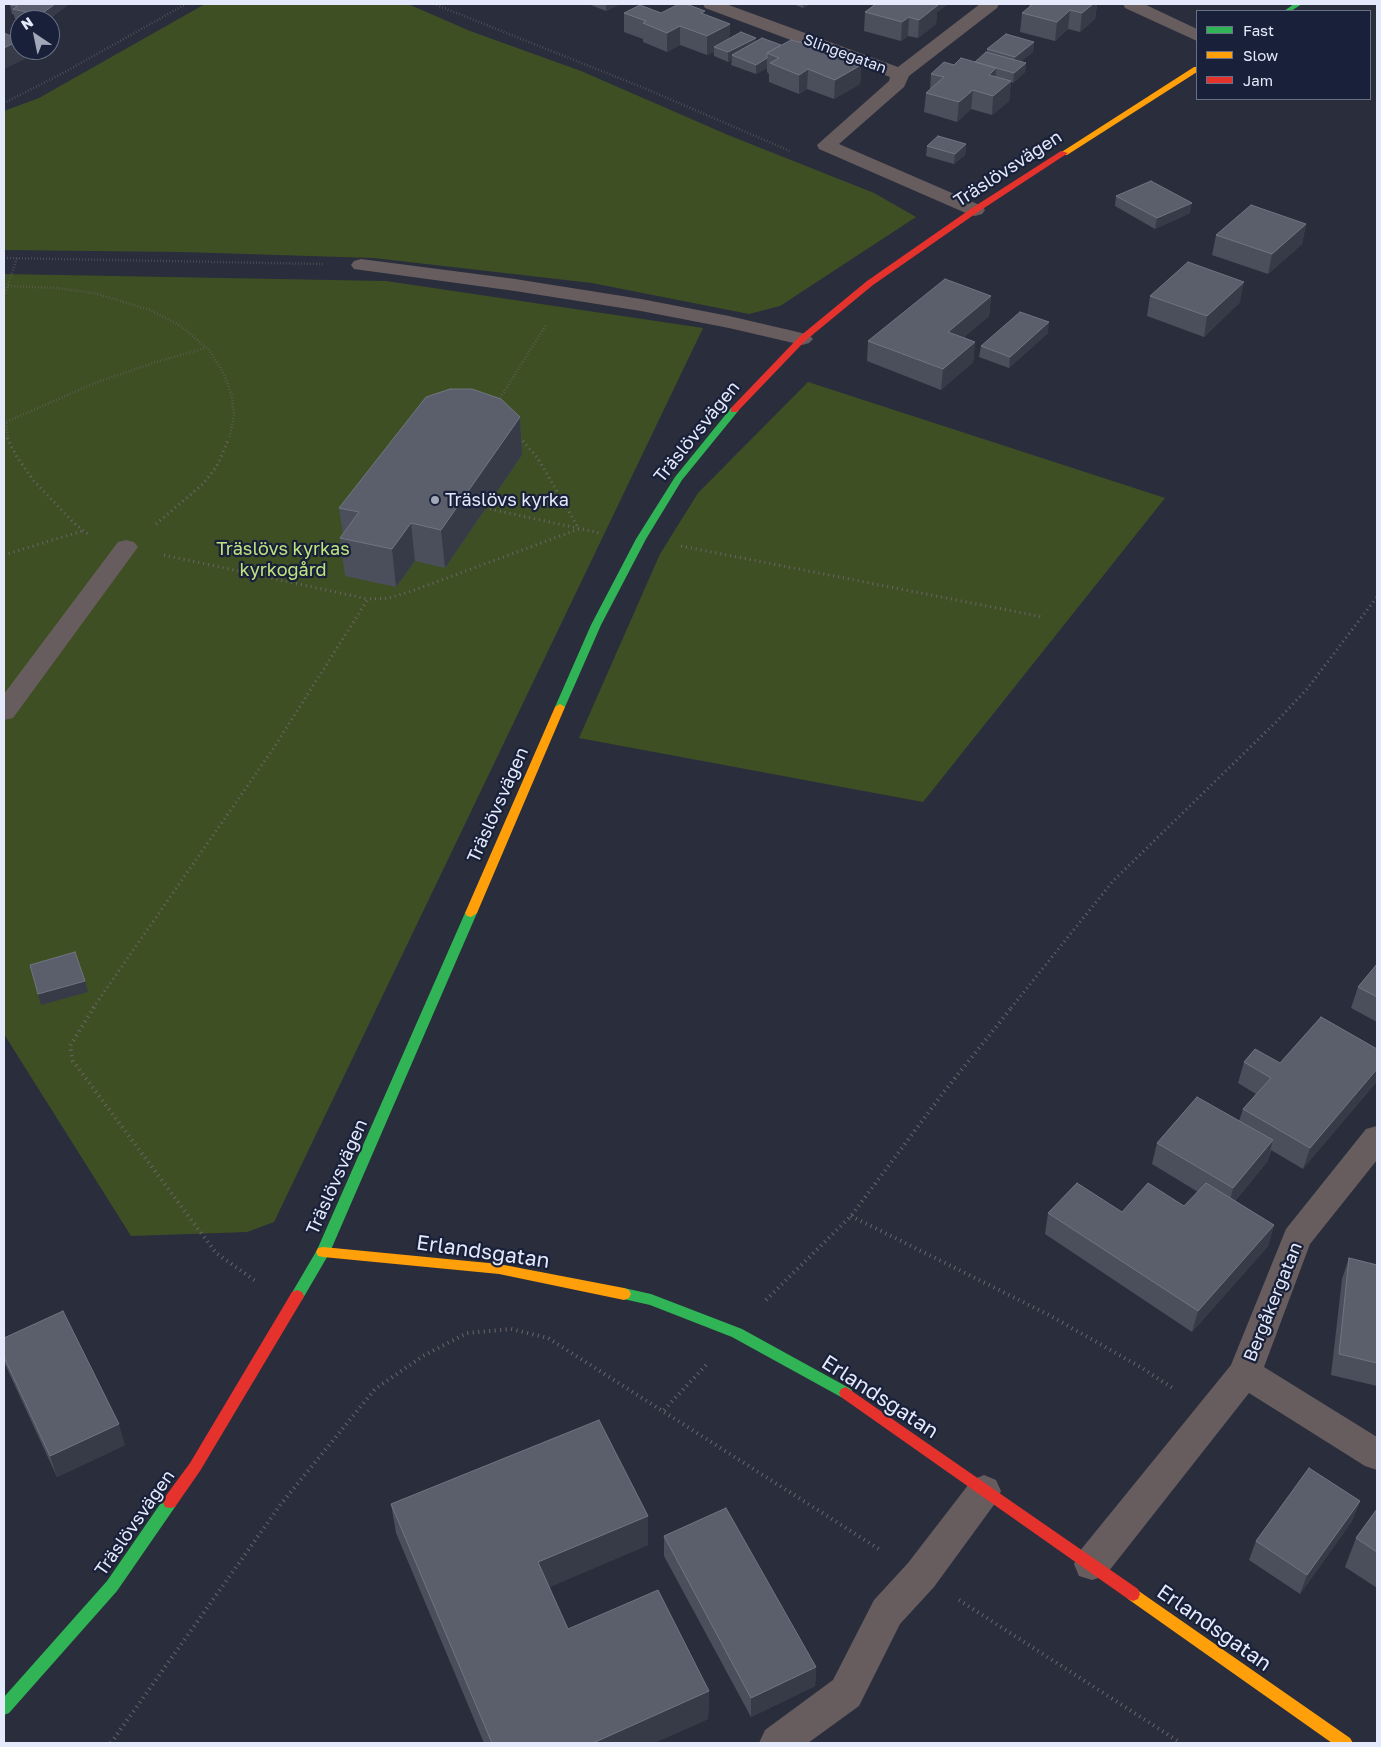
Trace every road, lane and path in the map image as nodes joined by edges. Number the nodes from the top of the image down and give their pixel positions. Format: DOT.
graph roads {
  1 [pos="186,4"];
  2 [pos="434,4"];
  3 [pos="711,4"];
  4 [pos="991,4"];
  5 [pos="1131,4"];
  6 [pos="1196,36"];
  7 [pos="1196,71"];
  8 [pos="900,74"];
  9 [pos="4,103"];
  10 [pos="792,152"];
  11 [pos="975,210"];
  12 [pos="4,258"];
  13 [pos="17,258"];
  14 [pos="361,265"];
  15 [pos="8,286"];
  16 [pos="567,293"];
  17 [pos="4,296"];
  18 [pos="802,338"];
  19 [pos="206,348"];
  20 [pos="494,408"];
  21 [pos="5,422"];
  22 [pos="512,429"];
  23 [pos="490,509"];
  24 [pos="579,529"];
  25 [pos="82,530"];
  26 [pos="641,539"];
  27 [pos="126,547"];
  28 [pos="4,555"];
  29 [pos="1377,597"];
  30 [pos="368,600"];
  31 [pos="1043,617"];
  32 [pos="4,712"];
  33 [pos="1377,1138"];
  34 [pos="851,1216"];
  35 [pos="323,1252"];
  36 [pos="294,1302"];
  37 [pos="737,1333"];
  38 [pos="1245,1372"];
  39 [pos="664,1410"];
  40 [pos="1212,1414"];
  41 [pos="1377,1455"];
  42 [pos="984,1491"];
  43 [pos="1092,1564"];
  44 [pos="921,1575"];
  45 [pos="4,1708"];
  46 [pos="112,1743"];
  47 [pos="778,1743"];
  48 [pos="1181,1743"];
  49 [pos="1345,1743"];
  1 -- 9 [label="path"];
  2 -- 10 [label="path"];
  3 -- 8 [label="street, Slingegatan"];
  4 -- 8 [label="street, Slingegatan"];
  5 -- 6 [label="street"];
  7 -- 11 [label="street, Träslövsvägen"];
  8 -- 11 [label="street"];
  11 -- 18 [label="street, Träslövsvägen"];
  12 -- 13 [label="path"];
  13 -- 14 [label="path"];
  13 -- 15 [label="path"];
  14 -- 16 [label="street"];
  15 -- 17 [label="path"];
  15 -- 19 [label="path"];
  16 -- 18 [label="street"];
  16 -- 20 [label="path"];
  18 -- 26 [label="street, Träslövsvägen"];
  19 -- 21 [label="path"];
  19 -- 27 [label="path"];
  21 -- 25 [label="path"];
  22 -- 24 [label="path"];
  23 -- 24 [label="path"];
  24 -- 26 [label="path"];
  24 -- 30 [label="path"];
  25 -- 27 [label="path"];
  25 -- 28 [label="path"];
  26 -- 31 [label="path"];
  26 -- 35 [label="street, Träslövsvägen"];
  27 -- 30 [label="path"];
  27 -- 32 [label="street"];
  29 -- 34 [label="path"];
  30 -- 36 [label="path"];
  33 -- 38 [label="street, Bergåkergatan"];
  34 -- 37 [label="path"];
  34 -- 40 [label="path"];
  35 -- 36 [label="street, Träslövsvägen"];
  35 -- 37 [label="street, Erlandsgatan"];
  36 -- 45 [label="street, Träslövsvägen"];
  37 -- 39 [label="path"];
  37 -- 42 [label="street, Erlandsgatan"];
  38 -- 40 [label="street, Bergåkergatan"];
  38 -- 41 [label="street, Bergåkergatan"];
  39 -- 44 [label="path"];
  39 -- 46 [label="path"];
  40 -- 43 [label="street, Bergåkergatan"];
  42 -- 43 [label="street, Erlandsgatan"];
  42 -- 44 [label="street"];
  43 -- 49 [label="street, Erlandsgatan"];
  44 -- 47 [label="street"];
  44 -- 48 [label="path"];
}
